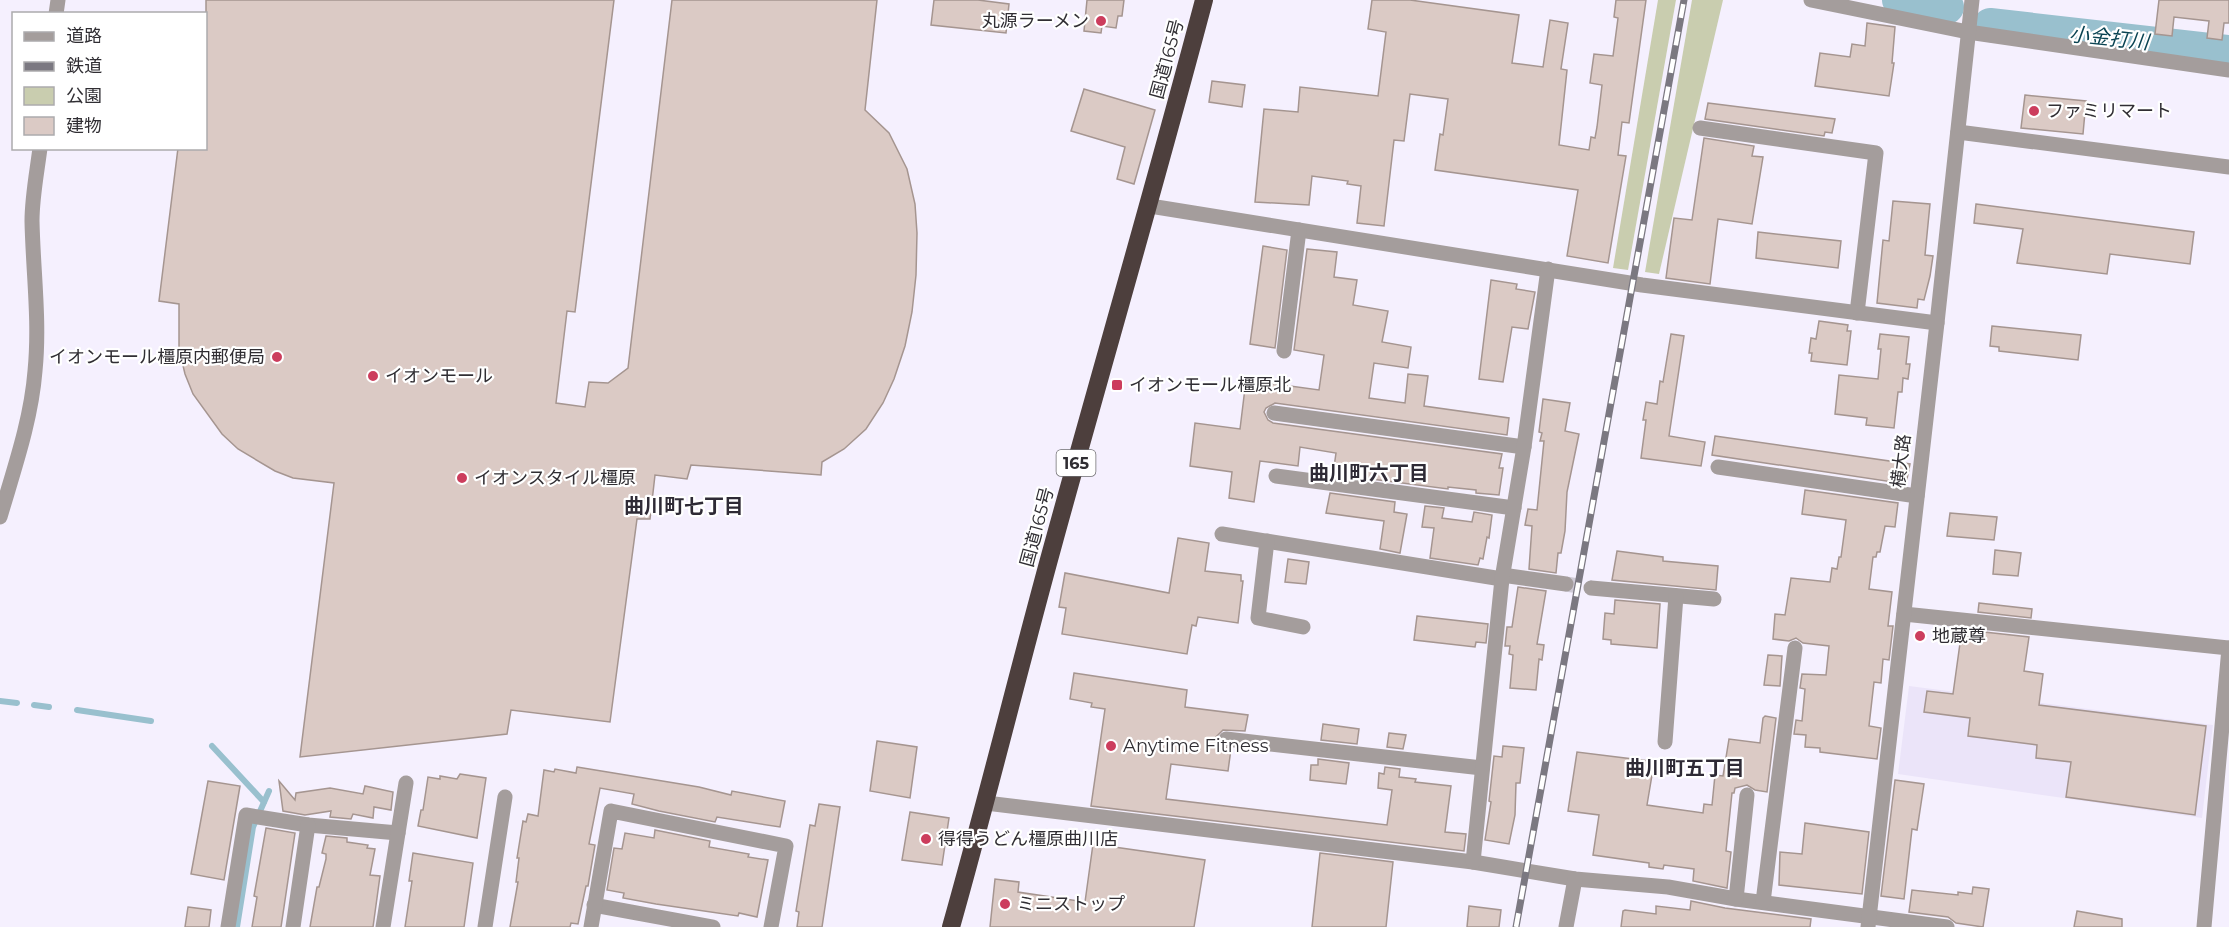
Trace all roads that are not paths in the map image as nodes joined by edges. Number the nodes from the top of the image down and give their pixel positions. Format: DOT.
graph roads {
  1 [pos="1204,0"];
  2 [pos="1811,0"];
  3 [pos="1972,0"];
  4 [pos="1968,32"];
  5 [pos="2229,70"];
  6 [pos="1700,128"];
  7 [pos="1958,132"];
  8 [pos="40,150"];
  9 [pos="2229,167"];
  10 [pos="1150,206"];
  11 [pos="1299,230"];
  12 [pos="1548,269"];
  13 [pos="1857,313"];
  14 [pos="1938,323"];
  15 [pos="1284,351"];
  16 [pos="1274,413"];
  17 [pos="1524,447"];
  18 [pos="1718,467"];
  19 [pos="1276,476"];
  20 [pos="1917,496"];
  21 [pos="1514,508"];
  22 [pos="0,517"];
  23 [pos="1222,534"];
  24 [pos="1267,541"];
  25 [pos="1502,577"];
  26 [pos="1566,584"];
  27 [pos="1591,588"];
  28 [pos="1676,596"];
  29 [pos="1714,599"];
  30 [pos="1904,614"];
  31 [pos="1303,627"];
  32 [pos="1794,648"];
  33 [pos="2229,648"];
  34 [pos="1226,739"];
  35 [pos="1665,741"];
  36 [pos="1482,768"];
  37 [pos="406,783"];
  38 [pos="1746,795"];
  39 [pos="505,797"];
  40 [pos="986,803"];
  41 [pos="308,825"];
  42 [pos="398,833"];
  43 [pos="1473,862"];
  44 [pos="1575,879"];
  45 [pos="1736,899"];
  46 [pos="1763,902"];
  47 [pos="594,905"];
  48 [pos="1869,921"];
  49 [pos="228,927"];
  50 [pos="293,927"];
  51 [pos="384,927"];
  52 [pos="485,927"];
  53 [pos="591,927"];
  54 [pos="713,927"];
  55 [pos="771,927"];
  56 [pos="951,927"];
  57 [pos="1566,927"];
  58 [pos="1947,927"];
  59 [pos="2204,927"];
  1 -- 10 [label="highway, 国道165号 / 165"];
  2 -- 4 [label="street"];
  3 -- 4 [label="street, 横大路"];
  4 -- 5 [label="street"];
  4 -- 7 [label="street, 横大路"];
  6 -- 13 [label="street"];
  7 -- 9 [label="street"];
  7 -- 14 [label="street, 横大路"];
  8 -- 22 [label="street"];
  10 -- 11 [label="street"];
  10 -- 40 [label="highway, 国道165号 / 165"];
  11 -- 12 [label="street"];
  11 -- 15 [label="street"];
  12 -- 13 [label="street"];
  12 -- 17 [label="street"];
  13 -- 14 [label="street"];
  14 -- 20 [label="street, 横大路"];
  16 -- 17 [label="street"];
  17 -- 21 [label="street"];
  18 -- 20 [label="street"];
  19 -- 21 [label="street"];
  20 -- 30 [label="street, 横大路"];
  21 -- 25 [label="street"];
  23 -- 24 [label="street"];
  24 -- 25 [label="street"];
  24 -- 31 [label="street"];
  25 -- 26 [label="street"];
  25 -- 36 [label="street"];
  27 -- 28 [label="street"];
  28 -- 29 [label="street"];
  28 -- 35 [label="street"];
  30 -- 33 [label="street"];
  30 -- 48 [label="street, 横大路"];
  32 -- 46 [label="street"];
  33 -- 59 [label="street"];
  34 -- 36 [label="street"];
  36 -- 43 [label="street"];
  37 -- 42 [label="street"];
  38 -- 45 [label="street"];
  39 -- 52 [label="street"];
  40 -- 43 [label="street"];
  40 -- 56 [label="highway, 国道165号 / 165"];
  41 -- 42 [label="street"];
  41 -- 49 [label="street"];
  41 -- 50 [label="street"];
  42 -- 51 [label="street"];
  43 -- 44 [label="street"];
  44 -- 45 [label="street"];
  44 -- 57 [label="street"];
  45 -- 46 [label="street"];
  46 -- 48 [label="street"];
  47 -- 53 [label="street"];
  47 -- 54 [label="street"];
  47 -- 55 [label="street"];
  48 -- 58 [label="street"];
}
